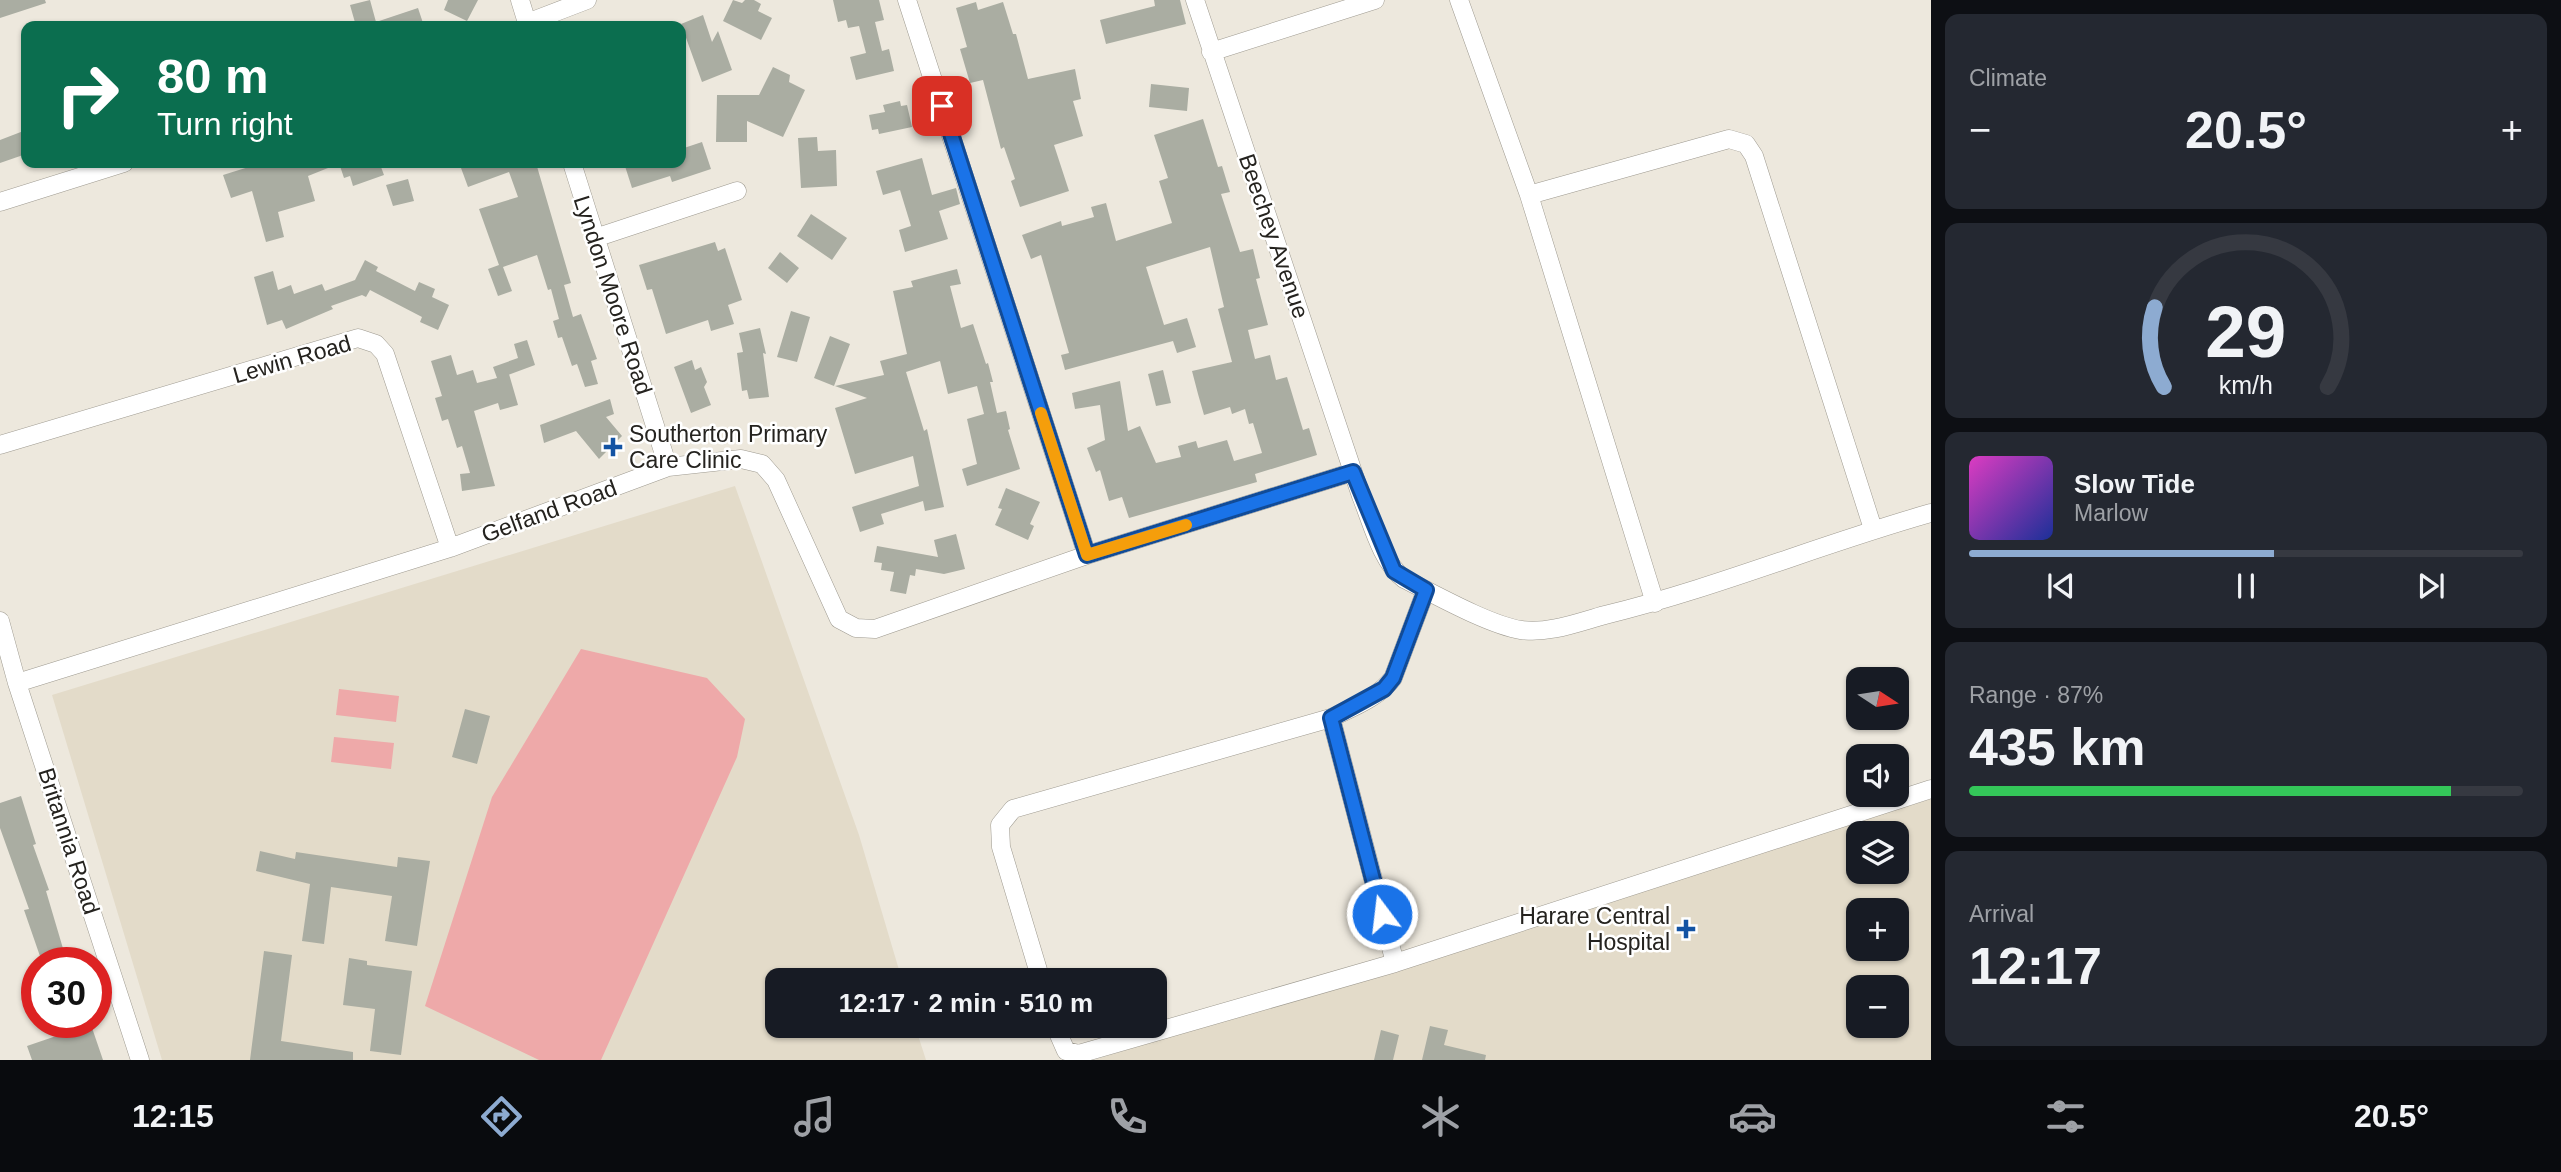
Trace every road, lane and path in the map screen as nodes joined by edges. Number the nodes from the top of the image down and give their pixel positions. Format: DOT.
graph roads {
  1 [pos="520,0"];
  2 [pos="587,0"];
  3 [pos="907,0"];
  4 [pos="1195,0"];
  5 [pos="1375,0"];
  6 [pos="1459,0"];
  7 [pos="527,21"];
  8 [pos="535,21"];
  9 [pos="1211,52"];
  10 [pos="108,168"];
  11 [pos="574,168"];
  12 [pos="737,191"];
  13 [pos="1529,195"];
  14 [pos="0,202"];
  15 [pos="595,238"];
  16 [pos="0,445"];
  17 [pos="668,467"];
  18 [pos="1353,472"];
  19 [pos="1931,513"];
  20 [pos="1874,529"];
  21 [pos="450,548"];
  22 [pos="1087,555"];
  23 [pos="1426,590"];
  24 [pos="1655,603"];
  25 [pos="2,632"];
  26 [pos="17,682"];
  27 [pos="1331,718"];
  28 [pos="1931,789"];
  29 [pos="1395,963"];
  30 [pos="1037,968"];
  31 [pos="1167,1029"];
  32 [pos="1060,1038"];
  33 [pos="1135,1038"];
  34 [pos="140,1060"];
  1 -- 7 [label="street"];
  2 -- 8 [label="street"];
  3 -- 22 [label="street"];
  4 -- 9 [label="street, Beechey Avenue"];
  5 -- 9 [label="street"];
  6 -- 13 [label="street"];
  9 -- 18 [label="street, Beechey Avenue"];
  10 -- 14 [label="street"];
  11 -- 15 [label="street, Lyndon Moore Road"];
  12 -- 15 [label="street"];
  13 -- 20 [label="street"];
  13 -- 24 [label="street"];
  15 -- 17 [label="street, Lyndon Moore Road"];
  16 -- 21 [label="street, Lewin Road"];
  17 -- 21 [label="street, Gelfand Road"];
  17 -- 22 [label="street, Gelfand Road"];
  18 -- 22 [label="street, Gelfand Road"];
  18 -- 23 [label="street, Beechey Avenue"];
  19 -- 20 [label="street, Beechey Avenue"];
  20 -- 24 [label="street, Beechey Avenue"];
  21 -- 26 [label="street, Gelfand Road"];
  23 -- 24 [label="street, Beechey Avenue"];
  23 -- 27 [label="street"];
  25 -- 26 [label="street, Britannia Road"];
  26 -- 34 [label="street, Britannia Road"];
  27 -- 29 [label="street"];
  27 -- 30 [label="street"];
  28 -- 29 [label="street"];
  29 -- 31 [label="street"];
  32 -- 33 [label="street"];
}
